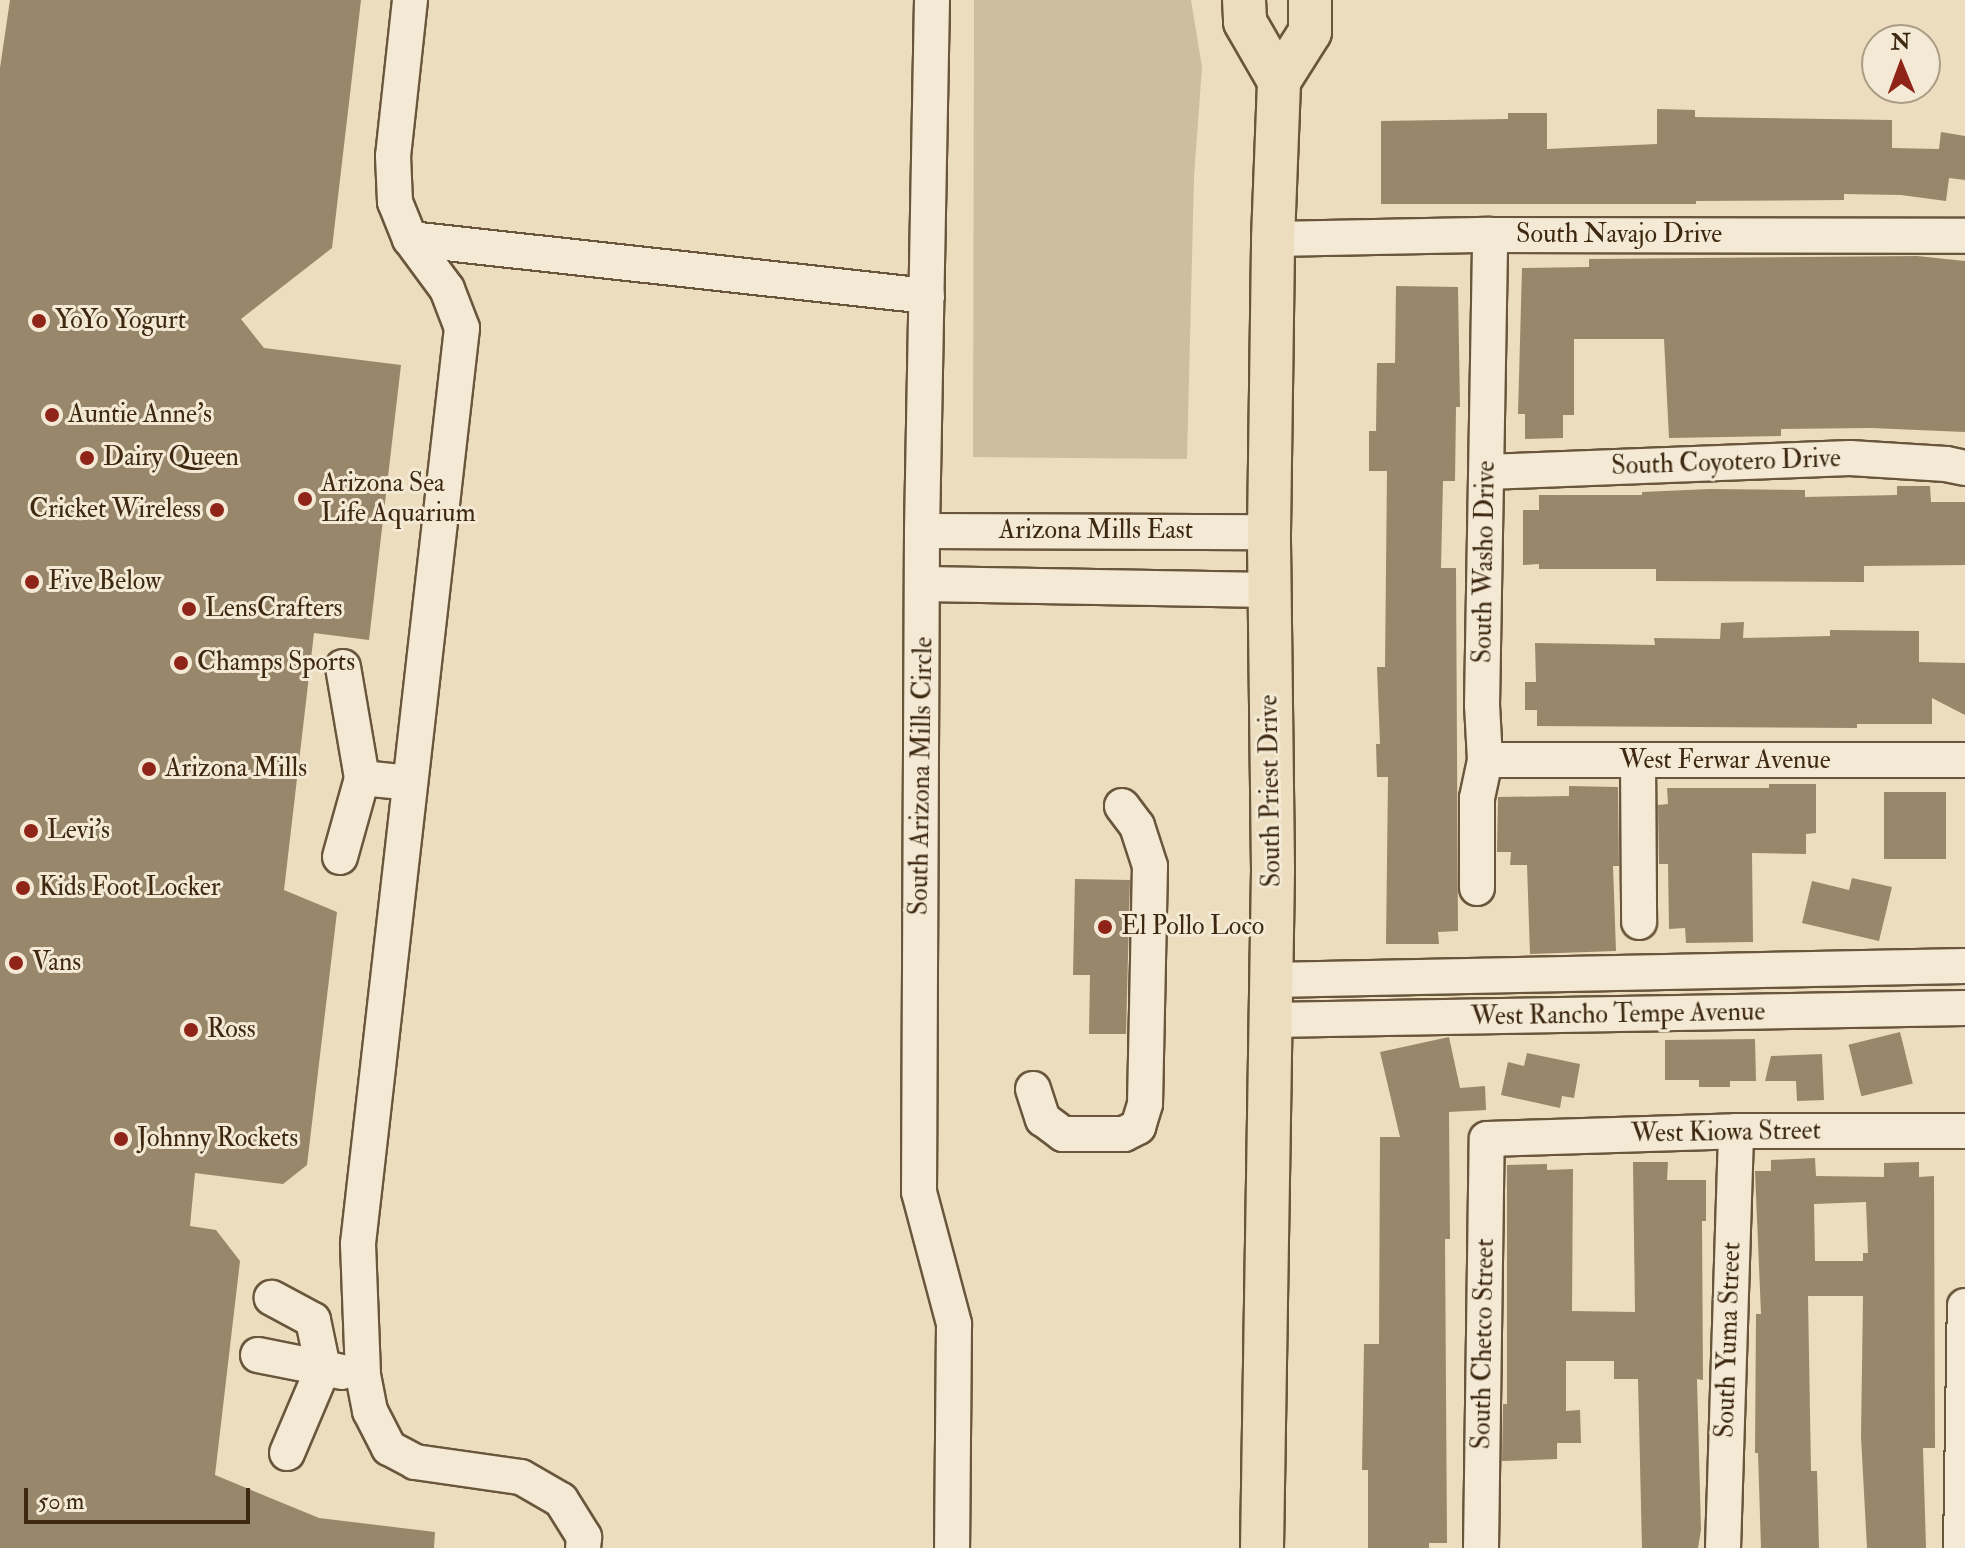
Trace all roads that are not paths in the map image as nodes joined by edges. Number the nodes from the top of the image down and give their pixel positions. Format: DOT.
graph roads {
  1 [pos="410,0"];
  2 [pos="932,0"];
  3 [pos="1244,0"];
  4 [pos="1310,0"];
  5 [pos="1279,81"];
  6 [pos="1490,235"];
  7 [pos="1965,236"];
  8 [pos="410,239"];
  9 [pos="1273,239"];
  10 [pos="927,296"];
  11 [pos="1965,468"];
  12 [pos="1487,472"];
  13 [pos="922,531"];
  14 [pos="1269,532"];
  15 [pos="924,584"];
  16 [pos="1269,590"];
  17 [pos="343,667"];
  18 [pos="1485,760"];
  19 [pos="1965,760"];
  20 [pos="1638,761"];
  21 [pos="362,778"];
  22 [pos="410,783"];
  23 [pos="1122,806"];
  24 [pos="340,857"];
  25 [pos="1477,888"];
  26 [pos="1639,922"];
  27 [pos="1965,966"];
  28 [pos="1794,971"];
  29 [pos="1624,974"];
  30 [pos="1446,978"];
  31 [pos="1271,1000"];
  32 [pos="1965,1008"];
  33 [pos="1795,1012"];
  34 [pos="1624,1015"];
  35 [pos="1447,1019"];
  36 [pos="1033,1089"];
  37 [pos="1736,1131"];
  38 [pos="1965,1131"];
  39 [pos="1487,1139"];
  40 [pos="272,1298"];
  41 [pos="1965,1306"];
  42 [pos="258,1355"];
  43 [pos="323,1368"];
  44 [pos="363,1375"];
  45 [pos="287,1453"];
  46 [pos="583,1548"];
  47 [pos="952,1548"];
  48 [pos="1262,1548"];
  49 [pos="1481,1548"];
  50 [pos="1723,1548"];
  51 [pos="1961,1548"];
  1 -- 8 [label="street"];
  2 -- 10 [label="street, South Arizona Mills Circle"];
  3 -- 5 [label="main road"];
  4 -- 5 [label="main road"];
  5 -- 9 [label="main road, South Priest Drive"];
  6 -- 7 [label="street, South Navajo Drive"];
  6 -- 9 [label="street, South Navajo Drive"];
  6 -- 12 [label="street, South Washo Drive"];
  8 -- 10 [label="street"];
  8 -- 22 [label="street"];
  9 -- 14 [label="main road, South Priest Drive"];
  10 -- 13 [label="street, South Arizona Mills Circle"];
  11 -- 12 [label="street, South Coyotero Drive"];
  12 -- 18 [label="street, South Washo Drive"];
  13 -- 14 [label="street, Arizona Mills East"];
  13 -- 15 [label="street, South Arizona Mills Circle"];
  14 -- 16 [label="main road, South Priest Drive"];
  15 -- 16 [label="street, Arizona Mills East"];
  15 -- 47 [label="street, South Arizona Mills Circle"];
  16 -- 31 [label="main road, South Priest Drive"];
  17 -- 21 [label="street"];
  18 -- 20 [label="street, West Ferwar Avenue"];
  18 -- 25 [label="street, South Washo Drive"];
  19 -- 20 [label="street, West Ferwar Avenue"];
  20 -- 26 [label="street"];
  21 -- 22 [label="street"];
  21 -- 24 [label="street"];
  22 -- 44 [label="street"];
  23 -- 36 [label="street"];
  27 -- 28 [label="street, West Rancho Tempe Avenue"];
  28 -- 29 [label="street, West Rancho Tempe Avenue"];
  28 -- 33 [label="street"];
  29 -- 30 [label="street, West Rancho Tempe Avenue"];
  29 -- 34 [label="street"];
  30 -- 31 [label="street, West Rancho Tempe Avenue"];
  30 -- 35 [label="street"];
  31 -- 35 [label="street, West Rancho Tempe Avenue"];
  31 -- 48 [label="main road, South Priest Drive"];
  32 -- 33 [label="street, West Rancho Tempe Avenue"];
  33 -- 34 [label="street, West Rancho Tempe Avenue"];
  34 -- 35 [label="street, West Rancho Tempe Avenue"];
  37 -- 38 [label="street, West Kiowa Street"];
  37 -- 39 [label="street, West Kiowa Street"];
  37 -- 50 [label="street, South Yuma Street"];
  39 -- 49 [label="street, South Chetco Street"];
  40 -- 43 [label="street"];
  41 -- 51 [label="street"];
  42 -- 43 [label="street"];
  43 -- 44 [label="street"];
  43 -- 45 [label="street"];
  44 -- 46 [label="street"];
}
